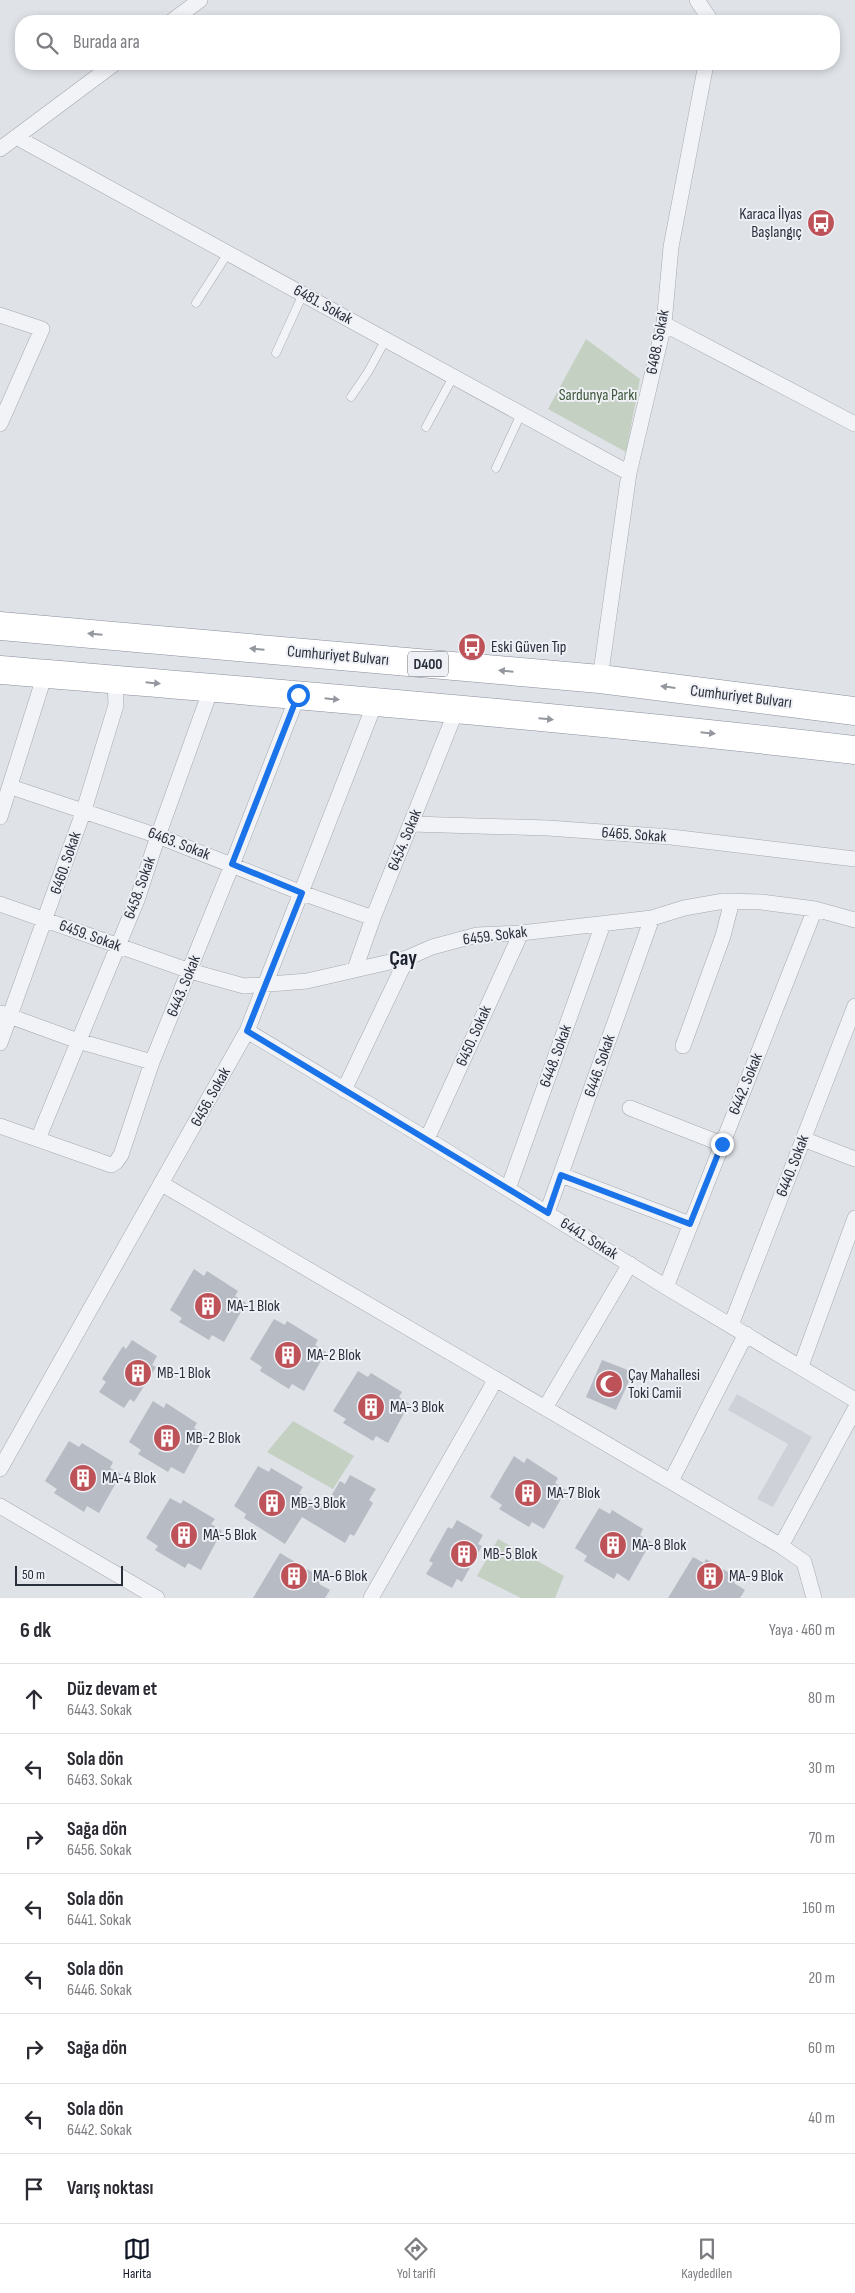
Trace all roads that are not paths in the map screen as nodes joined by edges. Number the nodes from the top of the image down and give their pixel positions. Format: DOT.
graph roads {
  1 [pos="200,0"];
  2 [pos="697,0"];
  3 [pos="180,15"];
  4 [pos="707,15"];
  5 [pos="106,70"];
  6 [pos="705,70"];
  7 [pos="16,137"];
  8 [pos="0,149"];
  9 [pos="228,253"];
  10 [pos="303,294"];
  11 [pos="196,303"];
  12 [pos="0,315"];
  13 [pos="664,324"];
  14 [pos="386,339"];
  15 [pos="276,353"];
  16 [pos="454,376"];
  17 [pos="351,397"];
  18 [pos="521,414"];
  19 [pos="0,424"];
  20 [pos="855,424"];
  21 [pos="426,427"];
  22 [pos="496,468"];
  23 [pos="629,473"];
  24 [pos="0,626"];
  25 [pos="0,670"];
  26 [pos="45,674"];
  27 [pos="115,679"];
  28 [pos="600,679"];
  29 [pos="211,689"];
  30 [pos="298,695"];
  31 [pos="375,703"];
  32 [pos="456,711"];
  33 [pos="855,711"];
  34 [pos="855,750"];
  35 [pos="11,787"];
  36 [pos="84,810"];
  37 [pos="0,817"];
  38 [pos="411,824"];
  39 [pos="158,836"];
  40 [pos="855,859"];
  41 [pos="232,864"];
  42 [pos="302,893"];
  43 [pos="732,901"];
  44 [pos="0,904"];
  45 [pos="815,909"];
  46 [pos="373,918"];
  47 [pos="652,918"];
  48 [pos="45,920"];
  49 [pos="855,920"];
  50 [pos="604,924"];
  51 [pos="521,933"];
  52 [pos="118,946"];
  53 [pos="407,958"];
  54 [pos="355,969"];
  55 [pos="190,971"];
  56 [pos="265,983"];
  57 [pos="855,1006"];
  58 [pos="5,1015"];
  59 [pos="247,1031"];
  60 [pos="78,1041"];
  61 [pos="0,1042"];
  62 [pos="683,1046"];
  63 [pos="152,1062"];
  64 [pos="344,1090"];
  65 [pos="630,1108"];
  66 [pos="0,1126"];
  67 [pos="38,1139"];
  68 [pos="428,1139"];
  69 [pos="804,1139"];
  70 [pos="722,1144"];
  71 [pos="855,1159"];
  72 [pos="561,1175"];
  73 [pos="162,1184"];
  74 [pos="508,1189"];
  75 [pos="548,1213"];
  76 [pos="855,1218"];
  77 [pos="690,1224"];
  78 [pos="630,1264"];
  79 [pos="666,1287"];
  80 [pos="731,1325"];
  81 [pos="746,1334"];
  82 [pos="801,1366"];
  83 [pos="496,1379"];
  84 [pos="855,1400"];
  85 [pos="545,1408"];
  86 [pos="855,1409"];
  87 [pos="0,1469"];
  88 [pos="671,1481"];
  89 [pos="0,1506"];
  90 [pos="781,1546"];
  91 [pos="157,1598"];
  92 [pos="371,1598"];
  93 [pos="814,1598"];
  1 -- 3 [label="street"];
  2 -- 4 [label="street"];
  5 -- 7 [label="street"];
  6 -- 13 [label="street, 6488. Sokak"];
  7 -- 8 [label="street"];
  7 -- 9 [label="street, 6481. Sokak"];
  9 -- 10 [label="street, 6481. Sokak"];
  9 -- 11 [label="lane"];
  10 -- 14 [label="street, 6481. Sokak"];
  10 -- 15 [label="lane"];
  12 -- 19 [label="street"];
  13 -- 20 [label="street"];
  13 -- 23 [label="street, 6488. Sokak"];
  14 -- 16 [label="street, 6481. Sokak"];
  14 -- 17 [label="lane"];
  16 -- 18 [label="street, 6481. Sokak"];
  16 -- 21 [label="lane"];
  18 -- 22 [label="lane"];
  18 -- 23 [label="street, 6481. Sokak"];
  23 -- 28 [label="street, 6488. Sokak"];
  28 -- 24 [label="highway, Cumhuriyet Bulvarı / D400, one-way"];
  25 -- 26 [label="highway"];
  26 -- 27 [label="highway"];
  26 -- 35 [label="street"];
  27 -- 29 [label="highway, one-way"];
  27 -- 36 [label="street, 6460. Sokak"];
  33 -- 28 [label="highway, Cumhuriyet Bulvarı / D400, one-way"];
  29 -- 30 [label="highway"];
  29 -- 39 [label="street, 6458. Sokak"];
  30 -- 31 [label="highway, one-way"];
  30 -- 41 [label="street, 6443. Sokak"];
  31 -- 32 [label="highway"];
  31 -- 42 [label="street, 6456. Sokak"];
  32 -- 34 [label="highway, one-way"];
  32 -- 38 [label="street, 6454. Sokak"];
  35 -- 36 [label="street, 6463. Sokak"];
  35 -- 37 [label="street"];
  36 -- 39 [label="street, 6463. Sokak"];
  36 -- 48 [label="street, 6460. Sokak"];
  38 -- 40 [label="street, 6465. Sokak"];
  38 -- 46 [label="street, 6454. Sokak"];
  39 -- 41 [label="street, 6463. Sokak"];
  39 -- 52 [label="street, 6458. Sokak"];
  41 -- 42 [label="street, 6463. Sokak"];
  41 -- 55 [label="street, 6443. Sokak"];
  42 -- 46 [label="street, 6463. Sokak"];
  42 -- 56 [label="street, 6456. Sokak"];
  43 -- 45 [label="street, 6459. Sokak"];
  43 -- 47 [label="street, 6459. Sokak"];
  43 -- 62 [label="street"];
  44 -- 48 [label="street, 6459. Sokak"];
  45 -- 49 [label="street, 6459. Sokak"];
  45 -- 70 [label="street, 6442. Sokak"];
  46 -- 54 [label="street, 6454. Sokak"];
  47 -- 50 [label="street, 6459. Sokak"];
  47 -- 72 [label="street, 6446. Sokak"];
  48 -- 52 [label="street, 6459. Sokak"];
  48 -- 58 [label="street, 6460. Sokak"];
  50 -- 51 [label="street, 6459. Sokak"];
  50 -- 74 [label="street, 6448. Sokak"];
  51 -- 53 [label="street, 6459. Sokak"];
  51 -- 68 [label="street, 6450. Sokak"];
  52 -- 55 [label="street, 6459. Sokak"];
  52 -- 60 [label="street, 6458. Sokak"];
  53 -- 54 [label="street, 6459. Sokak"];
  53 -- 64 [label="street"];
  54 -- 56 [label="street, 6459. Sokak"];
  55 -- 56 [label="street, 6459. Sokak"];
  55 -- 63 [label="street, 6443. Sokak"];
  56 -- 59 [label="street, 6456. Sokak"];
  57 -- 69 [label="street, 6440. Sokak"];
  58 -- 60 [label="street"];
  58 -- 61 [label="street, 6460. Sokak"];
  59 -- 64 [label="street, 6441. Sokak"];
  59 -- 73 [label="street, 6456. Sokak"];
  60 -- 63 [label="street"];
  60 -- 67 [label="street, 6458. Sokak"];
  63 -- 67 [label="street, 6443. Sokak"];
  64 -- 68 [label="street, 6441. Sokak"];
  65 -- 70 [label="street"];
  66 -- 67 [label="street, 6443. Sokak"];
  68 -- 74 [label="street, 6441. Sokak"];
  69 -- 71 [label="street"];
  69 -- 80 [label="street, 6440. Sokak"];
  70 -- 77 [label="street, 6442. Sokak"];
  72 -- 75 [label="street, 6446. Sokak"];
  72 -- 77 [label="street"];
  73 -- 83 [label="street"];
  73 -- 87 [label="street, 6456. Sokak"];
  74 -- 75 [label="street, 6441. Sokak"];
  75 -- 78 [label="street, 6441. Sokak"];
  76 -- 82 [label="street"];
  77 -- 79 [label="street, 6442. Sokak"];
  78 -- 79 [label="street, 6441. Sokak"];
  78 -- 85 [label="street"];
  79 -- 80 [label="street, 6441. Sokak"];
  80 -- 81 [label="street, 6441. Sokak"];
  81 -- 82 [label="street, 6441. Sokak"];
  81 -- 88 [label="street"];
  82 -- 84 [label="street, 6441. Sokak"];
  83 -- 85 [label="street"];
  83 -- 92 [label="street"];
  85 -- 88 [label="street"];
  86 -- 90 [label="street"];
  88 -- 90 [label="street"];
  89 -- 91 [label="street"];
  90 -- 93 [label="street"];
}
